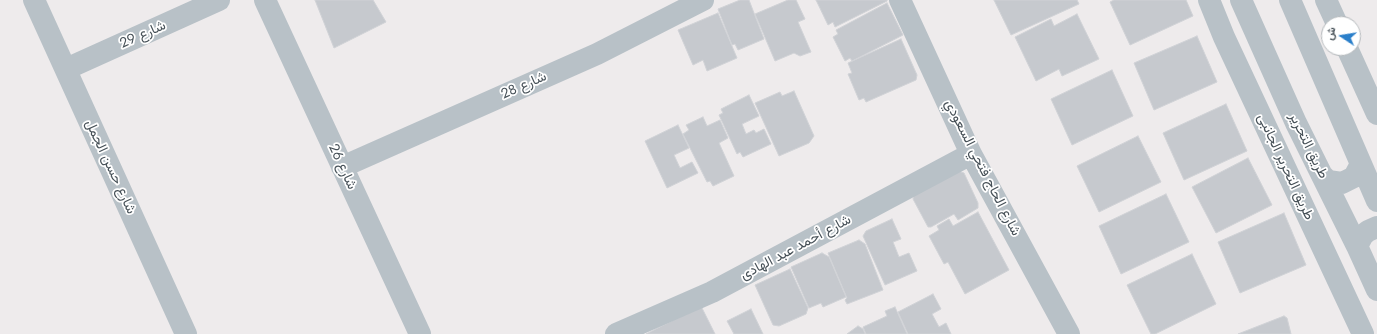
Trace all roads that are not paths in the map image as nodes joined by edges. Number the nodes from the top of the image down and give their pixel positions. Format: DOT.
graph roads {
  1 [pos="34,0"];
  2 [pos="219,0"];
  3 [pos="265,0"];
  4 [pos="704,0"];
  5 [pos="900,0"];
  6 [pos="1209,0"];
  7 [pos="1241,0"];
  8 [pos="1290,0"];
  9 [pos="1326,0"];
  10 [pos="1333,16"];
  11 [pos="1352,56"];
  12 [pos="66,69"];
  13 [pos="1377,114"];
  14 [pos="972,154"];
  15 [pos="1361,164"];
  16 [pos="342,167"];
  17 [pos="1322,175"];
  18 [pos="1377,202"];
  19 [pos="1377,227"];
  20 [pos="1357,246"];
  21 [pos="1377,290"];
  22 [pos="186,334"];
  23 [pos="420,334"];
  24 [pos="616,334"];
  25 [pos="1069,334"];
  26 [pos="1363,334"];
  1 -- 12 [label="street, شارع حسن الجمل"];
  2 -- 12 [label="street, شارع 29"];
  3 -- 16 [label="street, شارع 26"];
  4 -- 16 [label="street, شارع 28"];
  5 -- 14 [label="street, شارع الحاج فتحي السعودي"];
  6 -- 26 [label="street, طريق التحرير الجانبى"];
  7 -- 17 [label="street, طريق التحرير"];
  8 -- 15 [label="street"];
  9 -- 10 [label="street"];
  11 -- 13 [label="street"];
  12 -- 22 [label="street, شارع حسن الجمل"];
  14 -- 24 [label="street, شارع أحمد عبد الهادى"];
  14 -- 25 [label="street, شارع الحاج فتحي السعودي"];
  15 -- 17 [label="street"];
  15 -- 18 [label="street"];
  16 -- 23 [label="street, شارع 26"];
  17 -- 20 [label="street, طريق التحرير"];
  19 -- 20 [label="street"];
  20 -- 21 [label="street, طريق التحرير"];
}
